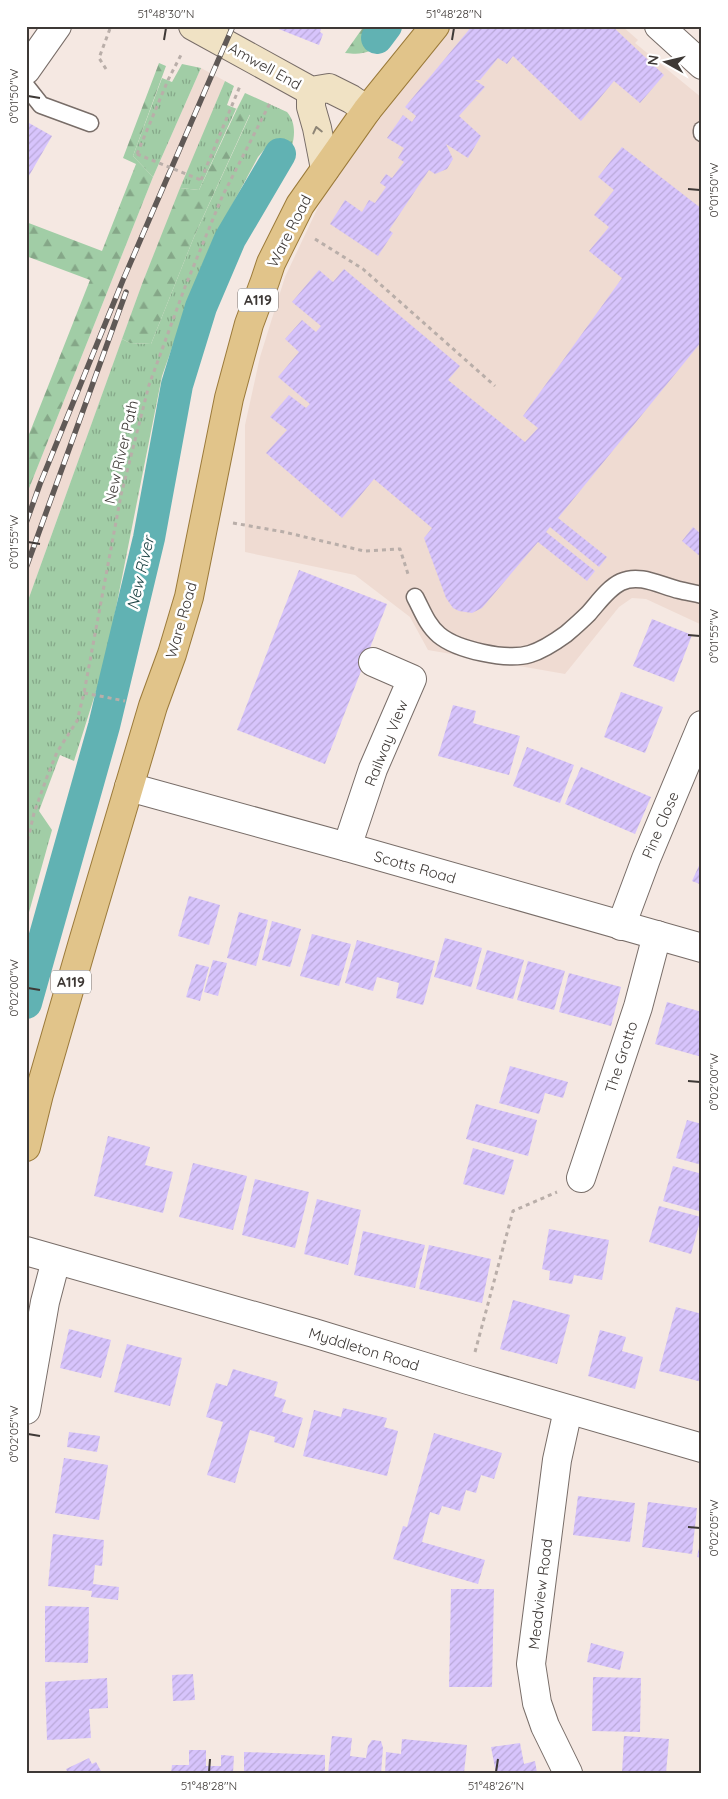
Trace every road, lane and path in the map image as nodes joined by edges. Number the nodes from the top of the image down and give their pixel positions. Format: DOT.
graph roads {
  1 [pos="58,26"];
  2 [pos="111,26"];
  3 [pos="193,26"];
  4 [pos="435,26"];
  5 [pos="659,26"];
  6 [pos="702,65"];
  7 [pos="26,70"];
  8 [pos="106,70"];
  9 [pos="283,76"];
  10 [pos="168,80"];
  11 [pos="26,86"];
  12 [pos="311,91"];
  13 [pos="232,107"];
  14 [pos="367,110"];
  15 [pos="90,123"];
  16 [pos="325,169"];
  17 [pos="311,248"];
  18 [pos="495,386"];
  19 [pos="206,517"];
  20 [pos="400,549"];
  21 [pos="702,595"];
  22 [pos="415,597"];
  23 [pos="373,662"];
  24 [pos="84,693"];
  25 [pos="129,702"];
  26 [pos="702,725"];
  27 [pos="129,787"];
  28 [pos="347,847"];
  29 [pos="26,848"];
  30 [pos="621,926"];
  31 [pos="657,935"];
  32 [pos="702,948"];
  33 [pos="26,1147"];
  34 [pos="581,1178"];
  35 [pos="26,1251"];
  36 [pos="56,1260"];
  37 [pos="468,1380"];
  38 [pos="26,1410"];
  39 [pos="568,1410"];
  40 [pos="702,1448"];
  41 [pos="568,1773"];
  1 -- 7 [label="street"];
  2 -- 8 [label="path"];
  3 -- 9 [label="street, Amwell End"];
  4 -- 14 [label="main road, A119"];
  5 -- 6 [label="street"];
  9 -- 12 [label="street, Amwell End"];
  9 -- 24 [label="path, New River Path"];
  10 -- 13 [label="path, bridge"];
  11 -- 15 [label="lane"];
  12 -- 14 [label="street, Amwell End"];
  16 -- 12 [label="street, Amwell End, one-way"];
  14 -- 16 [label="main road, Ware Road / A119"];
  16 -- 19 [label="main road, Ware Road / A119"];
  17 -- 18 [label="path"];
  19 -- 20 [label="path"];
  19 -- 27 [label="main road, Ware Road / A119"];
  21 -- 22 [label="lane"];
  23 -- 28 [label="street, Railway View"];
  24 -- 25 [label="path"];
  24 -- 29 [label="path, New River Path"];
  26 -- 30 [label="street, Pine Close"];
  27 -- 28 [label="street, Scotts Road"];
  27 -- 33 [label="main road, Ware Road / A119"];
  28 -- 30 [label="street, Scotts Road"];
  30 -- 31 [label="street, Scotts Road"];
  31 -- 32 [label="street, Scotts Road"];
  31 -- 34 [label="street, The Grotto"];
  34 -- 37 [label="path"];
  35 -- 36 [label="street, Myddleton Road"];
  36 -- 37 [label="street, Myddleton Road"];
  36 -- 38 [label="street"];
  37 -- 39 [label="street, Myddleton Road"];
  39 -- 40 [label="street, Myddleton Road"];
  39 -- 41 [label="street, Meadview Road"];
}
